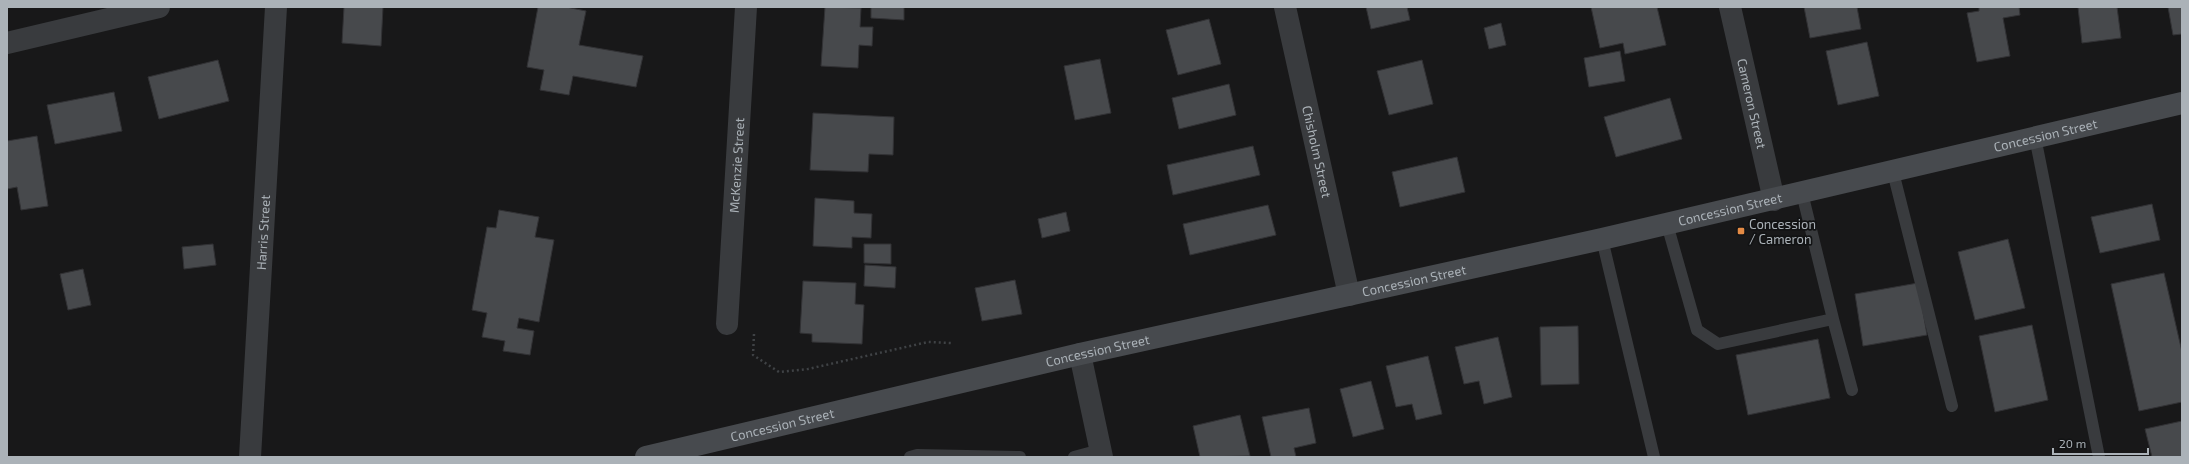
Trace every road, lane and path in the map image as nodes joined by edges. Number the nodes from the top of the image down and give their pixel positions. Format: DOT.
graph roads {
  1 [pos="159,7"];
  2 [pos="276,7"];
  3 [pos="746,7"];
  4 [pos="1285,7"];
  5 [pos="1730,7"];
  6 [pos="7,43"];
  7 [pos="2182,103"];
  8 [pos="2035,137"];
  9 [pos="1893,172"];
  10 [pos="1802,193"];
  11 [pos="1774,200"];
  12 [pos="1667,224"];
  13 [pos="1602,239"];
  14 [pos="1349,295"];
  15 [pos="1833,319"];
  16 [pos="727,324"];
  17 [pos="754,333"];
  18 [pos="950,343"];
  19 [pos="1080,354"];
  20 [pos="1852,390"];
  21 [pos="1952,406"];
  22 [pos="1101,453"];
  23 [pos="250,457"];
  24 [pos="646,457"];
  25 [pos="910,457"];
  26 [pos="1020,457"];
  27 [pos="1074,457"];
  28 [pos="1654,457"];
  29 [pos="2099,457"];
  1 -- 6 [label="street"];
  2 -- 23 [label="street, Harris Street"];
  3 -- 16 [label="street, McKenzie Street"];
  4 -- 14 [label="street, Chisholm Street"];
  5 -- 11 [label="street, Cameron Street"];
  7 -- 8 [label="main road, Concession Street"];
  8 -- 9 [label="main road, Concession Street"];
  8 -- 29 [label="lane"];
  9 -- 10 [label="main road, Concession Street"];
  9 -- 21 [label="lane"];
  10 -- 11 [label="main road, Concession Street"];
  10 -- 15 [label="lane"];
  11 -- 12 [label="main road, Concession Street"];
  12 -- 13 [label="main road, Concession Street"];
  12 -- 15 [label="lane"];
  13 -- 14 [label="main road, Concession Street"];
  13 -- 28 [label="lane"];
  14 -- 19 [label="main road, Concession Street"];
  15 -- 20 [label="lane"];
  17 -- 18 [label="path"];
  19 -- 22 [label="street"];
  19 -- 24 [label="main road, Concession Street"];
  22 -- 27 [label="lane"];
  25 -- 26 [label="lane"];
}
